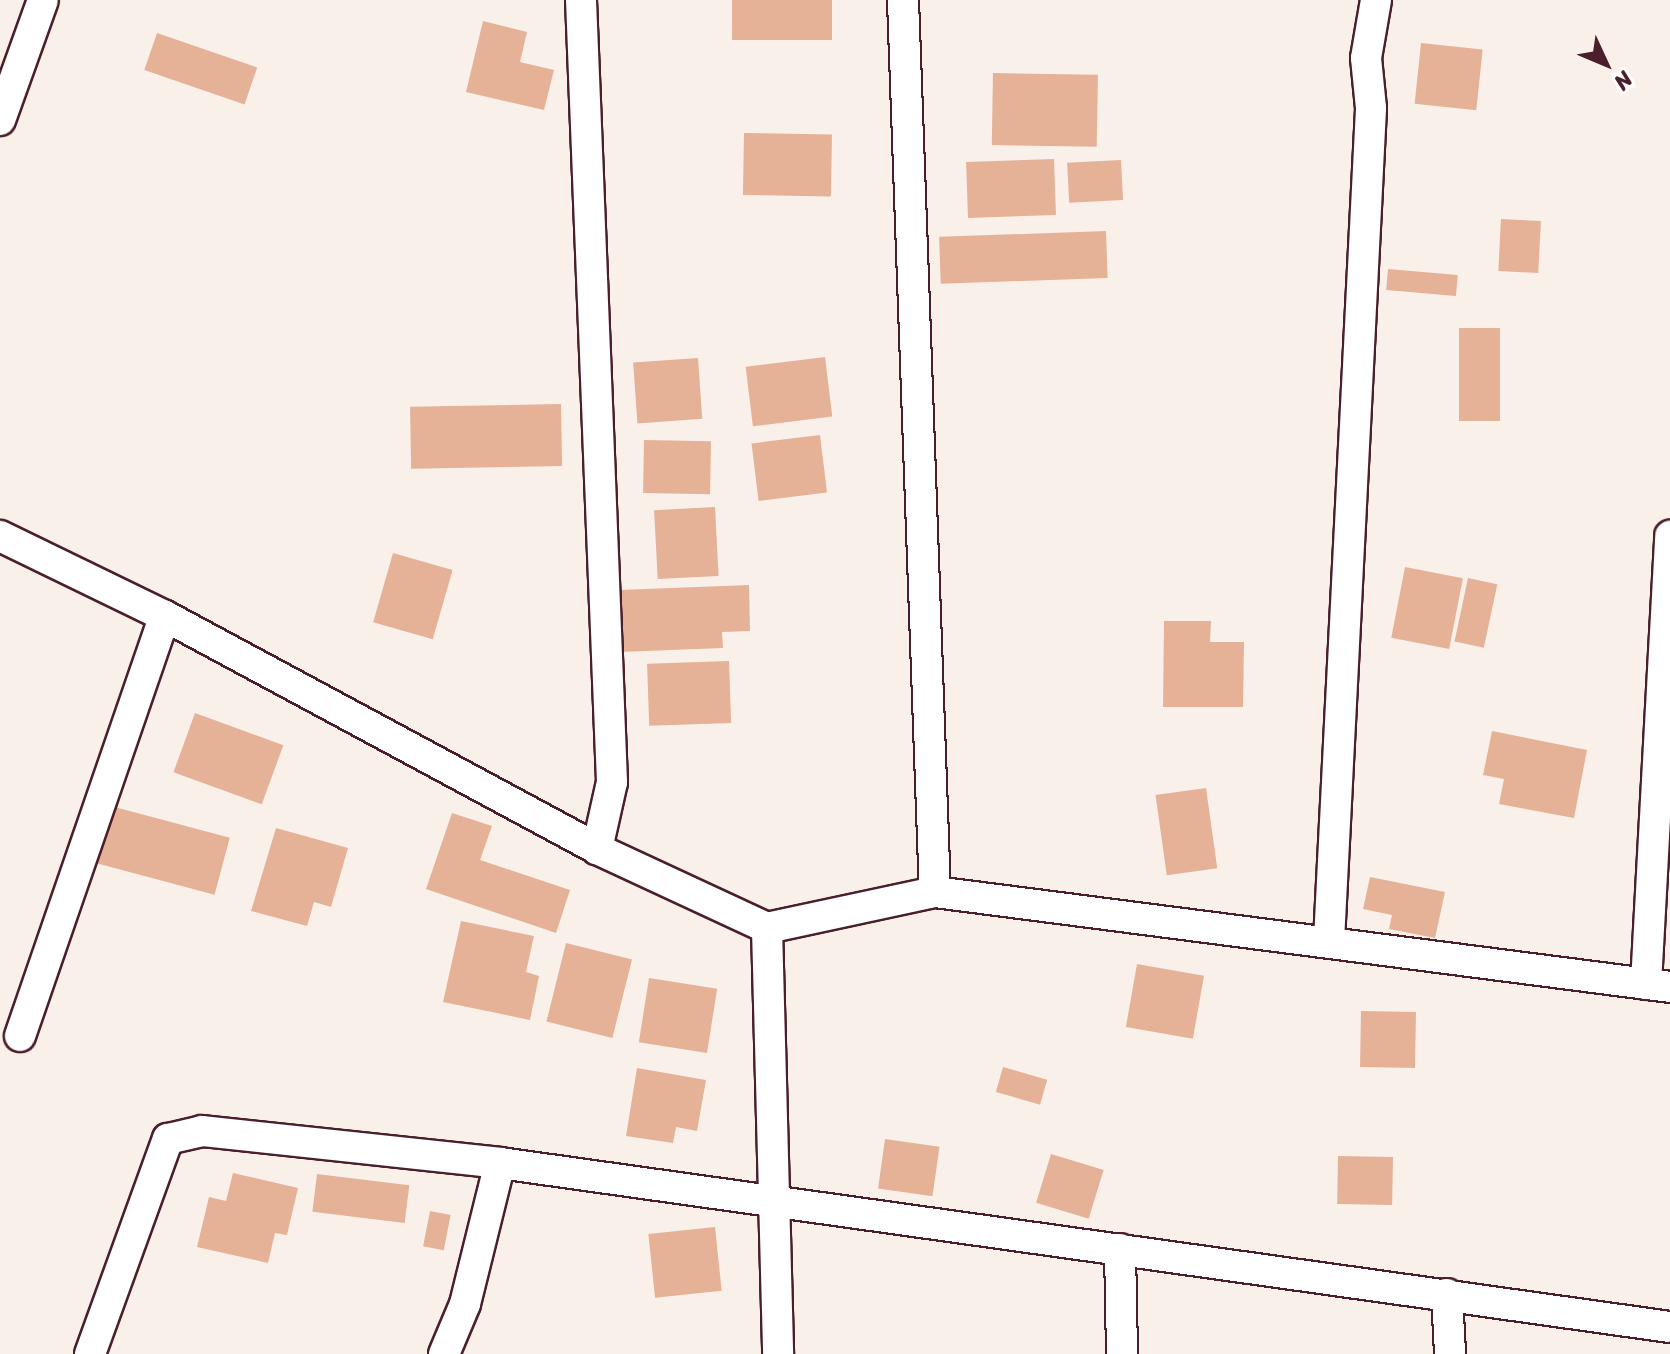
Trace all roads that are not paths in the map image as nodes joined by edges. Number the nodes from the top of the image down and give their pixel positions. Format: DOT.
graph roads {
  1 [pos="43,0"];
  2 [pos="581,0"];
  3 [pos="903,0"];
  4 [pos="1376,0"];
  5 [pos="0,120"];
  6 [pos="0,536"];
  7 [pos="1670,536"];
  8 [pos="165,616"];
  9 [pos="597,849"];
  10 [pos="935,892"];
  11 [pos="767,928"];
  12 [pos="1329,941"];
  13 [pos="1658,986"];
  14 [pos="20,1036"];
  15 [pos="500,1163"];
  16 [pos="775,1203"];
  17 [pos="1120,1249"];
  18 [pos="1447,1294"];
  19 [pos="1670,1327"];
  20 [pos="90,1354"];
  21 [pos="444,1354"];
  22 [pos="778,1354"];
  23 [pos="1122,1354"];
  24 [pos="1450,1354"];
  1 -- 5 [label="street"];
  2 -- 9 [label="street"];
  3 -- 10 [label="street"];
  4 -- 12 [label="street"];
  6 -- 8 [label="street"];
  7 -- 13 [label="street"];
  8 -- 9 [label="street"];
  8 -- 14 [label="street"];
  9 -- 11 [label="street"];
  10 -- 11 [label="street"];
  10 -- 12 [label="street"];
  11 -- 16 [label="street"];
  12 -- 13 [label="street"];
  15 -- 16 [label="street"];
  15 -- 20 [label="street"];
  15 -- 21 [label="street"];
  16 -- 17 [label="street"];
  16 -- 22 [label="street"];
  17 -- 18 [label="street"];
  17 -- 23 [label="street"];
  18 -- 19 [label="street"];
  18 -- 24 [label="street"];
}
